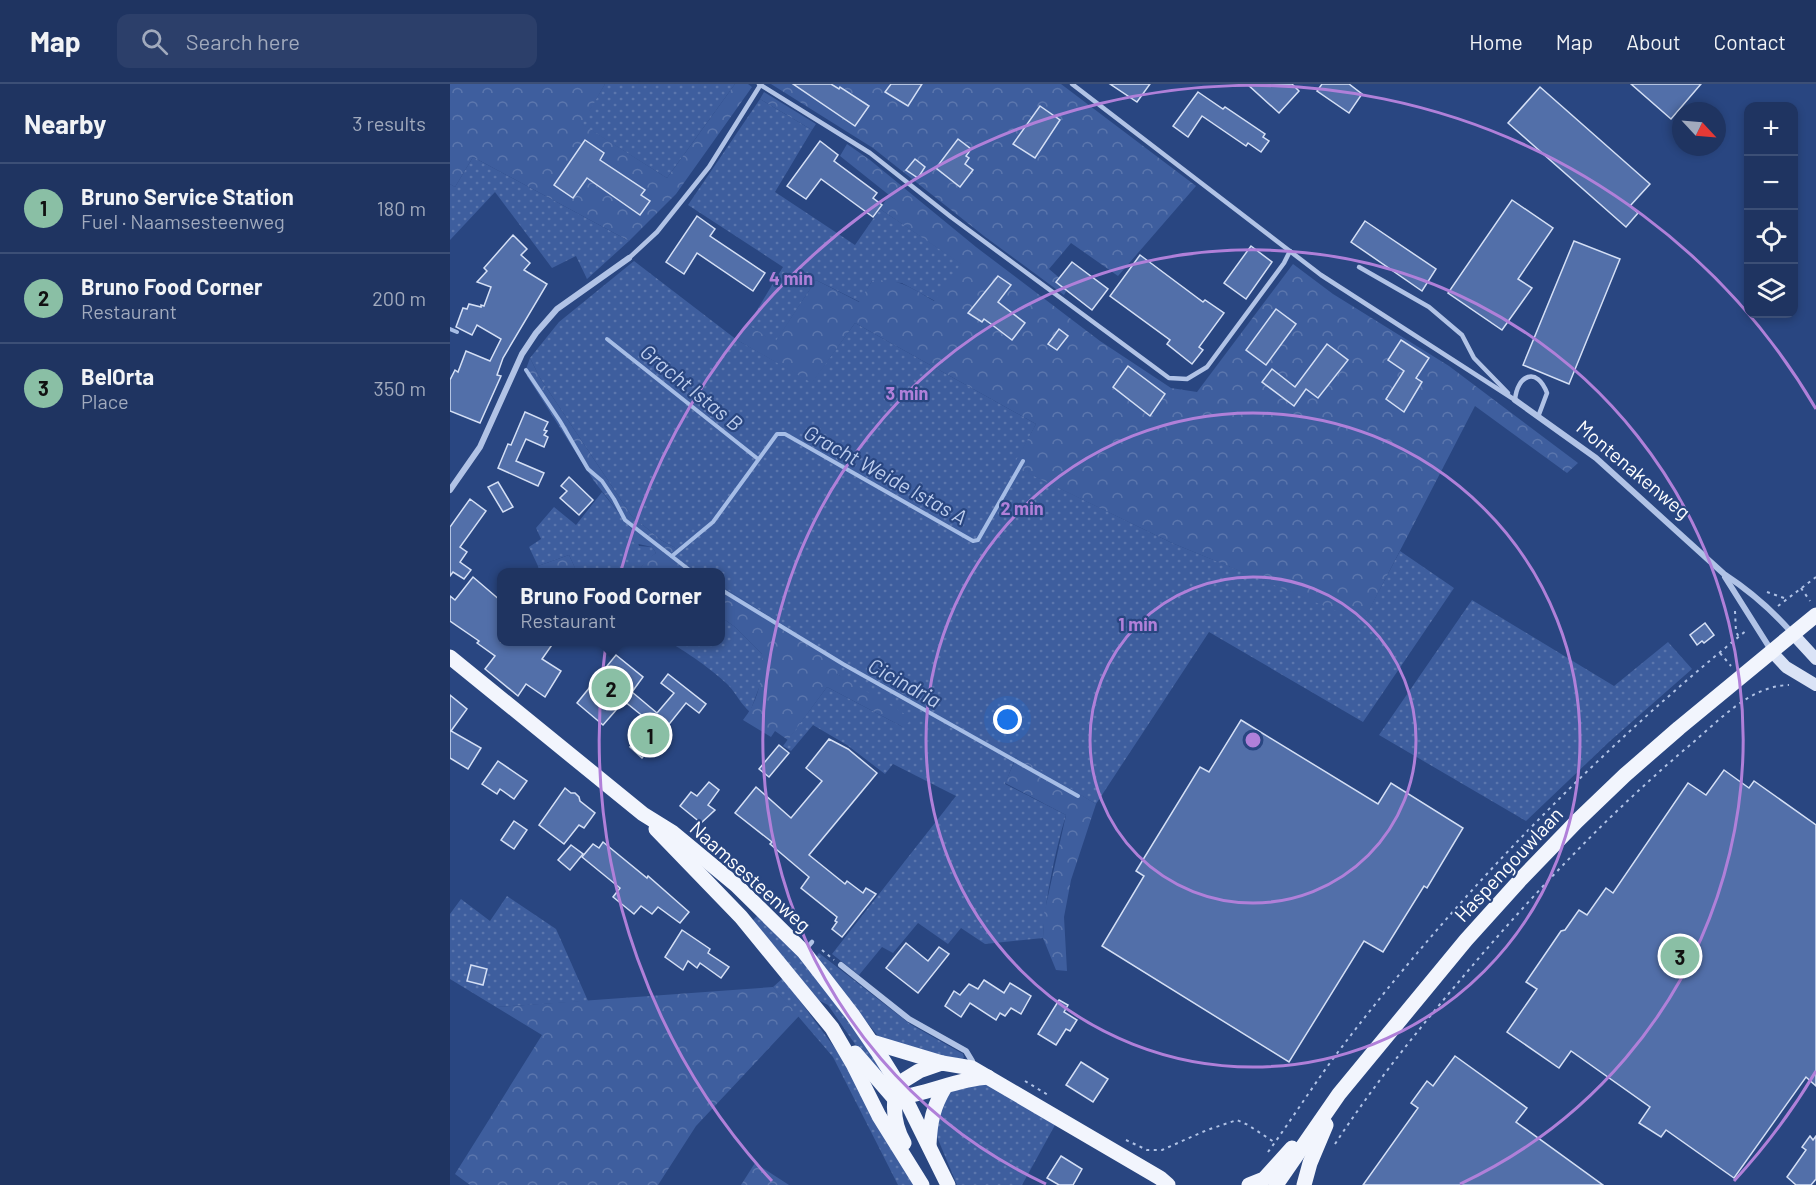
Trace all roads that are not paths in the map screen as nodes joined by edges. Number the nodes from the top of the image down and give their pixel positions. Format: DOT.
graph roads {
  1 [pos="760,84"];
  2 [pos="1072,84"];
  3 [pos="1290,251"];
  4 [pos="629,258"];
  5 [pos="1359,267"];
  6 [pos="1515,400"];
  7 [pos="1538,417"];
  8 [pos="450,490"];
  9 [pos="1724,574"];
  10 [pos="1814,609"];
  11 [pos="1793,634"];
  12 [pos="1771,651"];
  13 [pos="450,657"];
  14 [pos="1816,659"];
  15 [pos="1816,685"];
  16 [pos="642,813"];
  17 [pos="841,965"];
  18 [pos="832,1028"];
  19 [pos="872,1042"];
  20 [pos="942,1063"];
  21 [pos="972,1073"];
  22 [pos="945,1087"];
  23 [pos="899,1093"];
  24 [pos="1339,1094"];
  25 [pos="929,1145"];
  26 [pos="1164,1182"];
  27 [pos="922,1185"];
  28 [pos="928,1185"];
  29 [pos="948,1185"];
  30 [pos="1179,1185"];
  31 [pos="1249,1185"];
  32 [pos="1276,1185"];
  33 [pos="1304,1185"];
  1 -- 3 [label="lane"];
  1 -- 4 [label="lane"];
  2 -- 3 [label="lane"];
  3 -- 6 [label="lane"];
  4 -- 8 [label="street"];
  5 -- 6 [label="lane"];
  6 -- 7 [label="street, Montenakenweg"];
  6 -- 7 [label="lane"];
  7 -- 9 [label="street, Montenakenweg"];
  9 -- 11 [label="street, Montenakenweg"];
  9 -- 12 [label="street, Montenakenweg"];
  10 -- 11 [label="main road, Haspengouwlaan"];
  11 -- 12 [label="main road, Haspengouwlaan"];
  11 -- 14 [label="street, Montenakenweg"];
  12 -- 15 [label="street, Montenakenweg"];
  12 -- 24 [label="main road, Haspengouwlaan"];
  13 -- 16 [label="main road, Naamsesteenweg"];
  16 -- 18 [label="main road, Naamsesteenweg"];
  16 -- 19 [label="main road, Naamsesteenweg"];
  17 -- 21 [label="street"];
  18 -- 23 [label="main road"];
  18 -- 27 [label="main road, Naamsesteenweg"];
  19 -- 20 [label="main road"];
  19 -- 23 [label="main road, Naamsesteenweg"];
  20 -- 21 [label="main road"];
  20 -- 23 [label="main road"];
  21 -- 22 [label="main road"];
  21 -- 26 [label="main road"];
  22 -- 23 [label="main road"];
  22 -- 25 [label="main road"];
  23 -- 25 [label="main road"];
  23 -- 28 [label="main road"];
  24 -- 31 [label="main road"];
  24 -- 32 [label="main road, Haspengouwlaan"];
  24 -- 33 [label="main road"];
  25 -- 29 [label="main road"];
  26 -- 30 [label="main road"];
}
